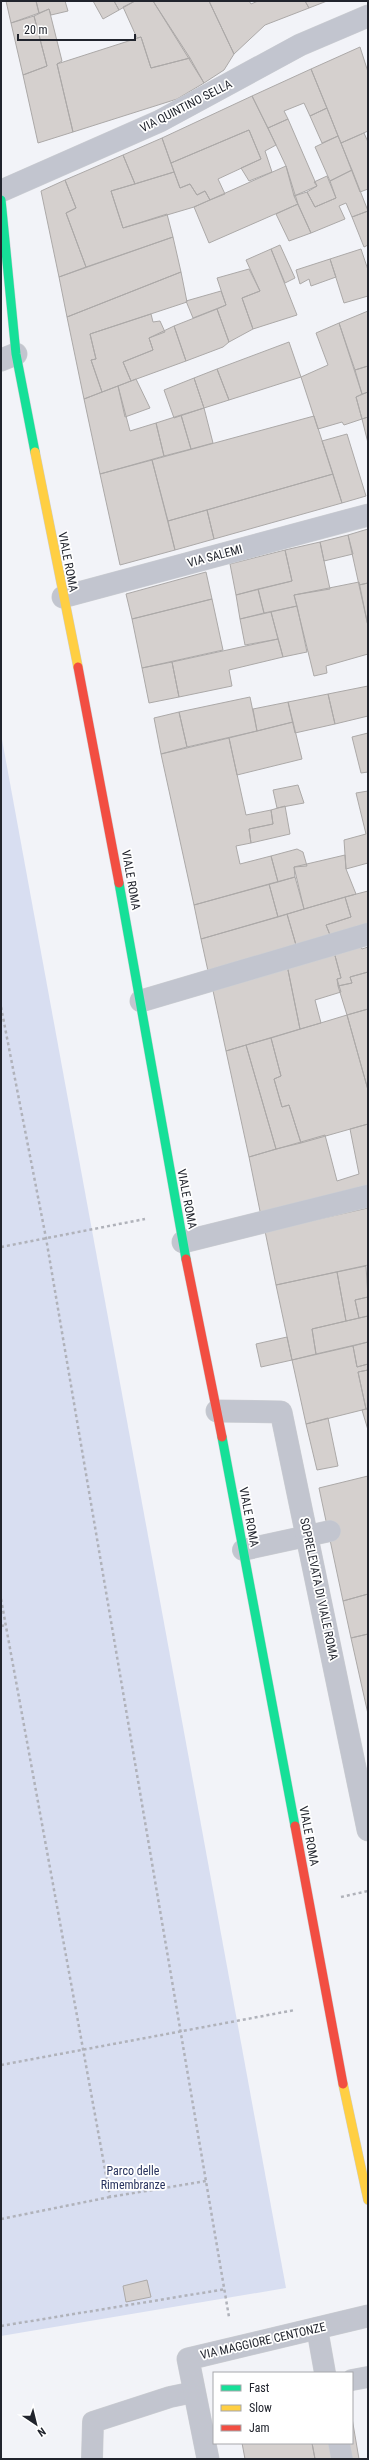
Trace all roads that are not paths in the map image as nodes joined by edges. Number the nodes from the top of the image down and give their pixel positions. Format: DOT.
graph roads {
  1 [pos="368,16"];
  2 [pos="1,192"];
  3 [pos="1,200"];
  4 [pos="9,357"];
  5 [pos="368,515"];
  6 [pos="62,597"];
  7 [pos="368,934"];
  8 [pos="141,1001"];
  9 [pos="368,1196"];
  10 [pos="183,1242"];
  11 [pos="217,1411"];
  12 [pos="330,1531"];
  13 [pos="308,1535"];
  14 [pos="243,1550"];
  15 [pos="368,1830"];
  16 [pos="368,2200"];
  17 [pos="368,2316"];
  18 [pos="317,2328"];
  19 [pos="325,2372"];
  20 [pos="368,2377"];
  21 [pos="353,2380"];
  22 [pos="194,2392"];
  23 [pos="339,2444"];
  24 [pos="92,2459"];
  25 [pos="208,2459"];
  26 [pos="342,2459"];
  1 -- 2 [label="street, VIA QUINTINO SELLA"];
  3 -- 4 [label="main road, VIALE ROMA"];
  4 -- 6 [label="main road, VIALE ROMA"];
  5 -- 6 [label="street, VIA SALEMI"];
  6 -- 8 [label="main road, VIALE ROMA"];
  7 -- 8 [label="street"];
  8 -- 10 [label="main road, VIALE ROMA"];
  9 -- 10 [label="street"];
  10 -- 11 [label="main road, VIALE ROMA"];
  11 -- 13 [label="street, SOPRELEVATA DI VIALE ROMA"];
  11 -- 14 [label="main road, VIALE ROMA"];
  12 -- 13 [label="lane"];
  13 -- 14 [label="lane"];
  13 -- 15 [label="street, SOPRELEVATA DI VIALE ROMA"];
  14 -- 16 [label="main road, VIALE ROMA"];
  17 -- 18 [label="street, VIA MAGGIORE CENTONZE"];
  18 -- 19 [label="lane"];
  18 -- 22 [label="street, VIA MAGGIORE CENTONZE"];
  20 -- 21 [label="lane"];
  22 -- 24 [label="lane"];
  22 -- 25 [label="street, VIA MAGGIORE CENTONZE"];
  23 -- 26 [label="lane"];
}
